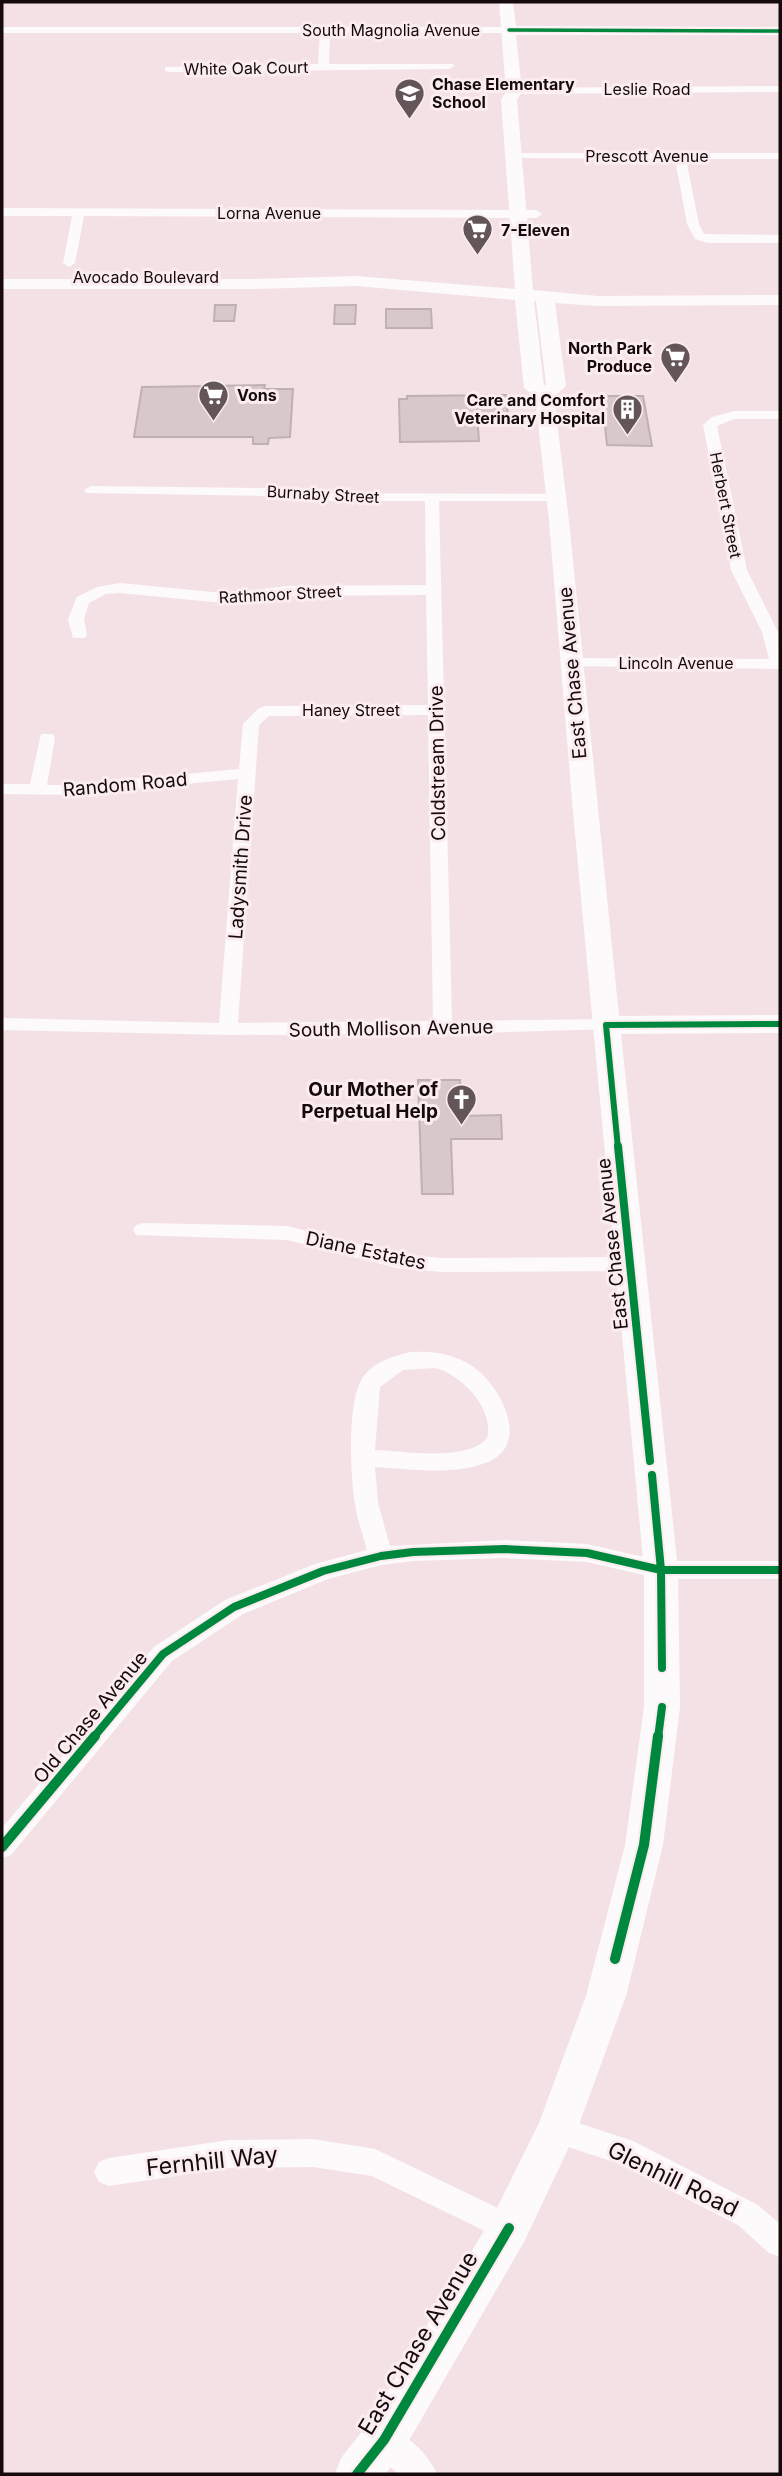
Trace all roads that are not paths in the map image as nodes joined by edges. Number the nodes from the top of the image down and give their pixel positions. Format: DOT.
graph roads {
  1 [pos="506,2"];
  2 [pos="325,29"];
  3 [pos="2,30"];
  4 [pos="509,30"];
  5 [pos="780,31"];
  6 [pos="449,66"];
  7 [pos="323,67"];
  8 [pos="169,69"];
  9 [pos="780,89"];
  10 [pos="514,90"];
  11 [pos="527,106"];
  12 [pos="530,137"];
  13 [pos="523,156"];
  14 [pos="680,156"];
  15 [pos="780,156"];
  16 [pos="533,174"];
  17 [pos="530,209"];
  18 [pos="2,212"];
  19 [pos="79,212"];
  20 [pos="538,237"];
  21 [pos="780,239"];
  22 [pos="69,263"];
  23 [pos="2,277"];
  24 [pos="291,281"];
  25 [pos="2,284"];
  26 [pos="543,289"];
  27 [pos="524,293"];
  28 [pos="780,300"];
  29 [pos="544,395"];
  30 [pos="780,415"];
  31 [pos="91,490"];
  32 [pos="432,497"];
  33 [pos="556,497"];
  34 [pos="433,590"];
  35 [pos="79,635"];
  36 [pos="571,663"];
  37 [pos="779,664"];
  38 [pos="436,710"];
  39 [pos="265,711"];
  40 [pos="47,738"];
  41 [pos="247,773"];
  42 [pos="2,789"];
  43 [pos="37,790"];
  44 [pos="2,1024"];
  45 [pos="780,1024"];
  46 [pos="606,1025"];
  47 [pos="443,1028"];
  48 [pos="228,1029"];
  49 [pos="143,1230"];
  50 [pos="630,1265"];
  51 [pos="366,1458"];
  52 [pos="380,1556"];
  53 [pos="661,1570"];
  54 [pos="780,1570"];
  55 [pos="2,1847"];
  56 [pos="557,2130"];
  57 [pos="109,2172"];
  58 [pos="509,2228"];
  59 [pos="780,2243"];
  60 [pos="384,2440"];
  61 [pos="357,2474"];
  62 [pos="421,2474"];
  1 -- 4 [label="main road, East Chase Avenue"];
  2 -- 3 [label="street, South Magnolia Avenue"];
  2 -- 4 [label="street, South Magnolia Avenue"];
  2 -- 7 [label="street, White Oak Court"];
  4 -- 5 [label="main road, South Magnolia Avenue"];
  4 -- 10 [label="main road, East Chase Avenue"];
  6 -- 7 [label="street, White Oak Court"];
  7 -- 8 [label="street, White Oak Court"];
  9 -- 10 [label="street, Leslie Road"];
  10 -- 11 [label="main road"];
  10 -- 13 [label="main road, East Chase Avenue"];
  12 -- 13 [label="main road, East Chase Avenue"];
  13 -- 14 [label="street, Prescott Avenue"];
  13 -- 16 [label="main road, East Chase Avenue"];
  13 -- 17 [label="main road, East Chase Avenue"];
  14 -- 15 [label="street, Prescott Avenue"];
  14 -- 21 [label="street"];
  17 -- 19 [label="street, Lorna Avenue"];
  17 -- 20 [label="main road, East Chase Avenue"];
  17 -- 27 [label="main road, East Chase Avenue"];
  18 -- 19 [label="street, Lorna Avenue"];
  19 -- 22 [label="street"];
  23 -- 24 [label="main road, Avocado Boulevard"];
  24 -- 25 [label="main road, Avocado Boulevard"];
  24 -- 27 [label="main road, Avocado Boulevard"];
  26 -- 27 [label="main road, Avocado Boulevard"];
  26 -- 28 [label="main road, Avocado Boulevard"];
  26 -- 29 [label="main road, East Chase Avenue"];
  27 -- 29 [label="main road, East Chase Avenue"];
  29 -- 33 [label="main road, East Chase Avenue"];
  30 -- 37 [label="street, Herbert Street"];
  31 -- 32 [label="street, Burnaby Street"];
  32 -- 33 [label="street, Burnaby Street"];
  32 -- 34 [label="street, Coldstream Drive"];
  33 -- 36 [label="main road, East Chase Avenue"];
  34 -- 35 [label="street, Rathmoor Street"];
  34 -- 38 [label="street, Coldstream Drive"];
  36 -- 37 [label="street, Lincoln Avenue"];
  36 -- 46 [label="main road, East Chase Avenue"];
  38 -- 39 [label="street, Haney Street"];
  38 -- 47 [label="street, Coldstream Drive"];
  39 -- 41 [label="street, Ladysmith Drive"];
  40 -- 43 [label="street"];
  41 -- 43 [label="street, Random Road"];
  41 -- 48 [label="street, Ladysmith Drive"];
  42 -- 43 [label="street, Random Road"];
  44 -- 48 [label="street, South Mollison Avenue"];
  45 -- 46 [label="main road, South Mollison Avenue"];
  46 -- 47 [label="street, South Mollison Avenue"];
  46 -- 50 [label="main road, East Chase Avenue"];
  47 -- 48 [label="street, South Mollison Avenue"];
  49 -- 50 [label="street, Diane Estates"];
  50 -- 53 [label="main road, East Chase Avenue"];
  51 -- 51 [label="street"];
  51 -- 52 [label="street"];
  52 -- 53 [label="street, Old Chase Avenue"];
  52 -- 55 [label="street, Old Chase Avenue"];
  53 -- 54 [label="street, Old Chase Avenue"];
  53 -- 56 [label="main road, East Chase Avenue"];
  56 -- 58 [label="main road, East Chase Avenue"];
  56 -- 59 [label="street, Glenhill Road"];
  57 -- 58 [label="street, Fernhill Way"];
  58 -- 60 [label="main road, East Chase Avenue"];
  60 -- 61 [label="main road, East Chase Avenue"];
  60 -- 62 [label="street"];
}
